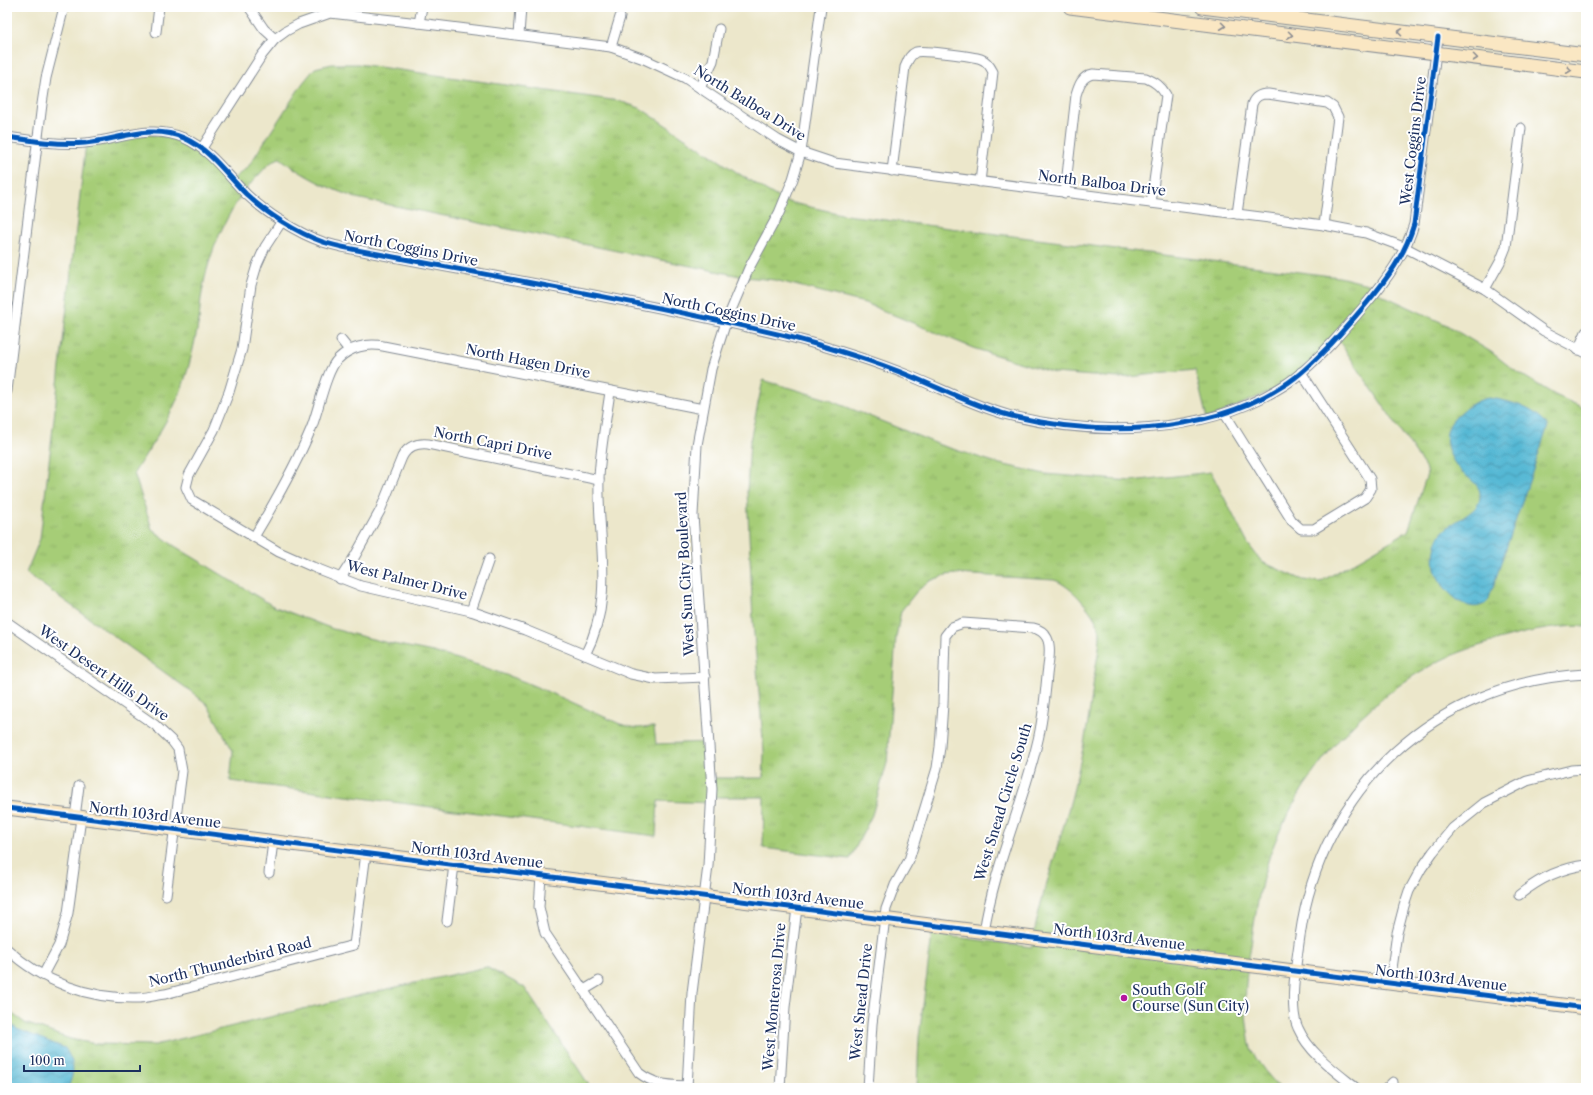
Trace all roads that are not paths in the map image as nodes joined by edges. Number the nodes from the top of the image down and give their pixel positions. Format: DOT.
graph roads {
  1 [pos="64,7"];
  2 [pos="159,7"];
  3 [pos="248,7"];
  4 [pos="422,7"];
  5 [pos="521,7"];
  6 [pos="821,7"];
  7 [pos="1076,7"];
  8 [pos="1202,7"];
  9 [pos="329,10"];
  10 [pos="620,17"];
  11 [pos="420,23"];
  12 [pos="719,30"];
  13 [pos="156,32"];
  14 [pos="519,35"];
  15 [pos="1438,37"];
  16 [pos="275,39"];
  17 [pos="611,47"];
  18 [pos="1554,51"];
  19 [pos="1436,53"];
  20 [pos="1586,55"];
  21 [pos="1551,68"];
  22 [pos="1586,72"];
  23 [pos="700,88"];
  24 [pos="1521,128"];
  25 [pos="7,138"];
  26 [pos="36,141"];
  27 [pos="202,148"];
  28 [pos="801,152"];
  29 [pos="892,171"];
  30 [pos="980,182"];
  31 [pos="1065,193"];
  32 [pos="1151,203"];
  33 [pos="1237,214"];
  34 [pos="282,221"];
  35 [pos="1324,225"];
  36 [pos="1406,248"];
  37 [pos="1485,289"];
  38 [pos="726,322"];
  39 [pos="1586,332"];
  40 [pos="340,340"];
  41 [pos="349,350"];
  42 [pos="1582,352"];
  43 [pos="1301,372"];
  44 [pos="7,391"];
  45 [pos="610,392"];
  46 [pos="702,409"];
  47 [pos="1225,414"];
  48 [pos="599,480"];
  49 [pos="254,537"];
  50 [pos="489,559"];
  51 [pos="340,579"];
  52 [pos="472,611"];
  53 [pos="7,622"];
  54 [pos="997,625"];
  55 [pos="585,655"];
  56 [pos="1586,674"];
  57 [pos="705,677"];
  58 [pos="1586,769"];
  59 [pos="79,786"];
  60 [pos="7,808"];
  61 [pos="78,817"];
  62 [pos="174,829"];
  63 [pos="273,842"];
  64 [pos="366,853"];
  65 [pos="454,865"];
  66 [pos="1586,865"];
  67 [pos="269,873"];
  68 [pos="541,876"];
  69 [pos="166,895"];
  70 [pos="1519,895"];
  71 [pos="704,896"];
  72 [pos="797,908"];
  73 [pos="884,919"];
  74 [pos="447,921"];
  75 [pos="984,932"];
  76 [pos="7,949"];
  77 [pos="1296,971"];
  78 [pos="43,975"];
  79 [pos="599,981"];
  80 [pos="1390,983"];
  81 [pos="584,990"];
  82 [pos="1586,1008"];
  83 [pos="687,1087"];
  84 [pos="780,1088"];
  85 [pos="868,1088"];
  86 [pos="1356,1088"];
  1 -- 26 [label="street"];
  2 -- 13 [label="street"];
  3 -- 16 [label="street"];
  4 -- 11 [label="street"];
  5 -- 14 [label="street"];
  6 -- 28 [label="street, West Sun City Boulevard"];
  7 -- 19 [label="street, one-way"];
  15 -- 8 [label="street, one-way"];
  9 -- 11 [label="street, North Balboa Drive"];
  9 -- 16 [label="street, North Balboa Drive"];
  10 -- 17 [label="street"];
  11 -- 14 [label="street, North Balboa Drive"];
  12 -- 23 [label="street"];
  14 -- 17 [label="street, North Balboa Drive"];
  15 -- 18 [label="street"];
  15 -- 19 [label="street, West Coggins Drive"];
  16 -- 27 [label="street, North Balboa Drive"];
  17 -- 23 [label="street, North Balboa Drive"];
  18 -- 20 [label="street"];
  18 -- 21 [label="street"];
  19 -- 21 [label="street, one-way"];
  19 -- 36 [label="street, West Coggins Drive"];
  21 -- 22 [label="street, one-way"];
  23 -- 28 [label="street, North Balboa Drive"];
  24 -- 37 [label="street"];
  25 -- 26 [label="street, North Coggins Drive"];
  26 -- 27 [label="street, North Coggins Drive"];
  26 -- 44 [label="street"];
  27 -- 34 [label="street, North Coggins Drive"];
  28 -- 29 [label="street, North Balboa Drive"];
  28 -- 38 [label="street, West Sun City Boulevard"];
  29 -- 30 [label="street, North Balboa Drive"];
  29 -- 30 [label="street"];
  30 -- 31 [label="street, North Balboa Drive"];
  31 -- 32 [label="street, North Balboa Drive"];
  31 -- 32 [label="street"];
  32 -- 33 [label="street, North Balboa Drive"];
  33 -- 35 [label="street, North Balboa Drive"];
  33 -- 35 [label="street"];
  34 -- 38 [label="street, North Coggins Drive"];
  34 -- 49 [label="street, West Palmer Drive"];
  35 -- 36 [label="street, North Balboa Drive"];
  36 -- 37 [label="street, North Balboa Drive"];
  36 -- 43 [label="street, North Coggins Drive"];
  37 -- 42 [label="street, North Balboa Drive"];
  38 -- 46 [label="street, West Sun City Boulevard"];
  38 -- 47 [label="street, North Coggins Drive"];
  39 -- 42 [label="street"];
  40 -- 41 [label="street"];
  41 -- 45 [label="street, North Hagen Drive"];
  41 -- 49 [label="street, North Hagen Drive"];
  43 -- 47 [label="street, North Coggins Drive"];
  43 -- 47 [label="street"];
  45 -- 46 [label="street, North Hagen Drive"];
  45 -- 48 [label="street"];
  46 -- 57 [label="street, West Sun City Boulevard"];
  48 -- 51 [label="street, North Capri Drive"];
  48 -- 55 [label="street"];
  49 -- 51 [label="street, West Palmer Drive"];
  50 -- 52 [label="street"];
  51 -- 52 [label="street, West Palmer Drive"];
  52 -- 55 [label="street, West Palmer Drive"];
  53 -- 62 [label="street, West Desert Hills Drive"];
  54 -- 73 [label="street, West Snead Drive"];
  54 -- 75 [label="street, West Snead Circle South"];
  55 -- 57 [label="street, West Palmer Drive"];
  56 -- 77 [label="street"];
  57 -- 71 [label="street, West Sun City Boulevard"];
  58 -- 80 [label="street"];
  59 -- 61 [label="street, North 103rd Avenue"];
  60 -- 61 [label="street, North 103rd Avenue"];
  61 -- 62 [label="street, North 103rd Avenue"];
  61 -- 78 [label="street"];
  62 -- 63 [label="street, North 103rd Avenue"];
  62 -- 69 [label="street, West Desert Hills Drive"];
  63 -- 64 [label="street, North 103rd Avenue"];
  63 -- 67 [label="street"];
  64 -- 65 [label="street, North 103rd Avenue"];
  64 -- 78 [label="street, North Thunderbird Road"];
  65 -- 68 [label="street, North 103rd Avenue"];
  65 -- 74 [label="street"];
  66 -- 70 [label="street"];
  68 -- 71 [label="street, North 103rd Avenue"];
  68 -- 81 [label="street"];
  71 -- 72 [label="street, North 103rd Avenue"];
  71 -- 83 [label="street, West Sun City Boulevard"];
  72 -- 73 [label="street, North 103rd Avenue"];
  72 -- 84 [label="street, West Monterosa Drive"];
  73 -- 75 [label="street, North 103rd Avenue"];
  73 -- 85 [label="street, West Snead Drive"];
  75 -- 77 [label="street, North 103rd Avenue"];
  76 -- 78 [label="street, North Thunderbird Road"];
  77 -- 80 [label="street, North 103rd Avenue"];
  77 -- 86 [label="street"];
  79 -- 81 [label="street"];
  80 -- 82 [label="street, North 103rd Avenue"];
  81 -- 83 [label="street"];
}
